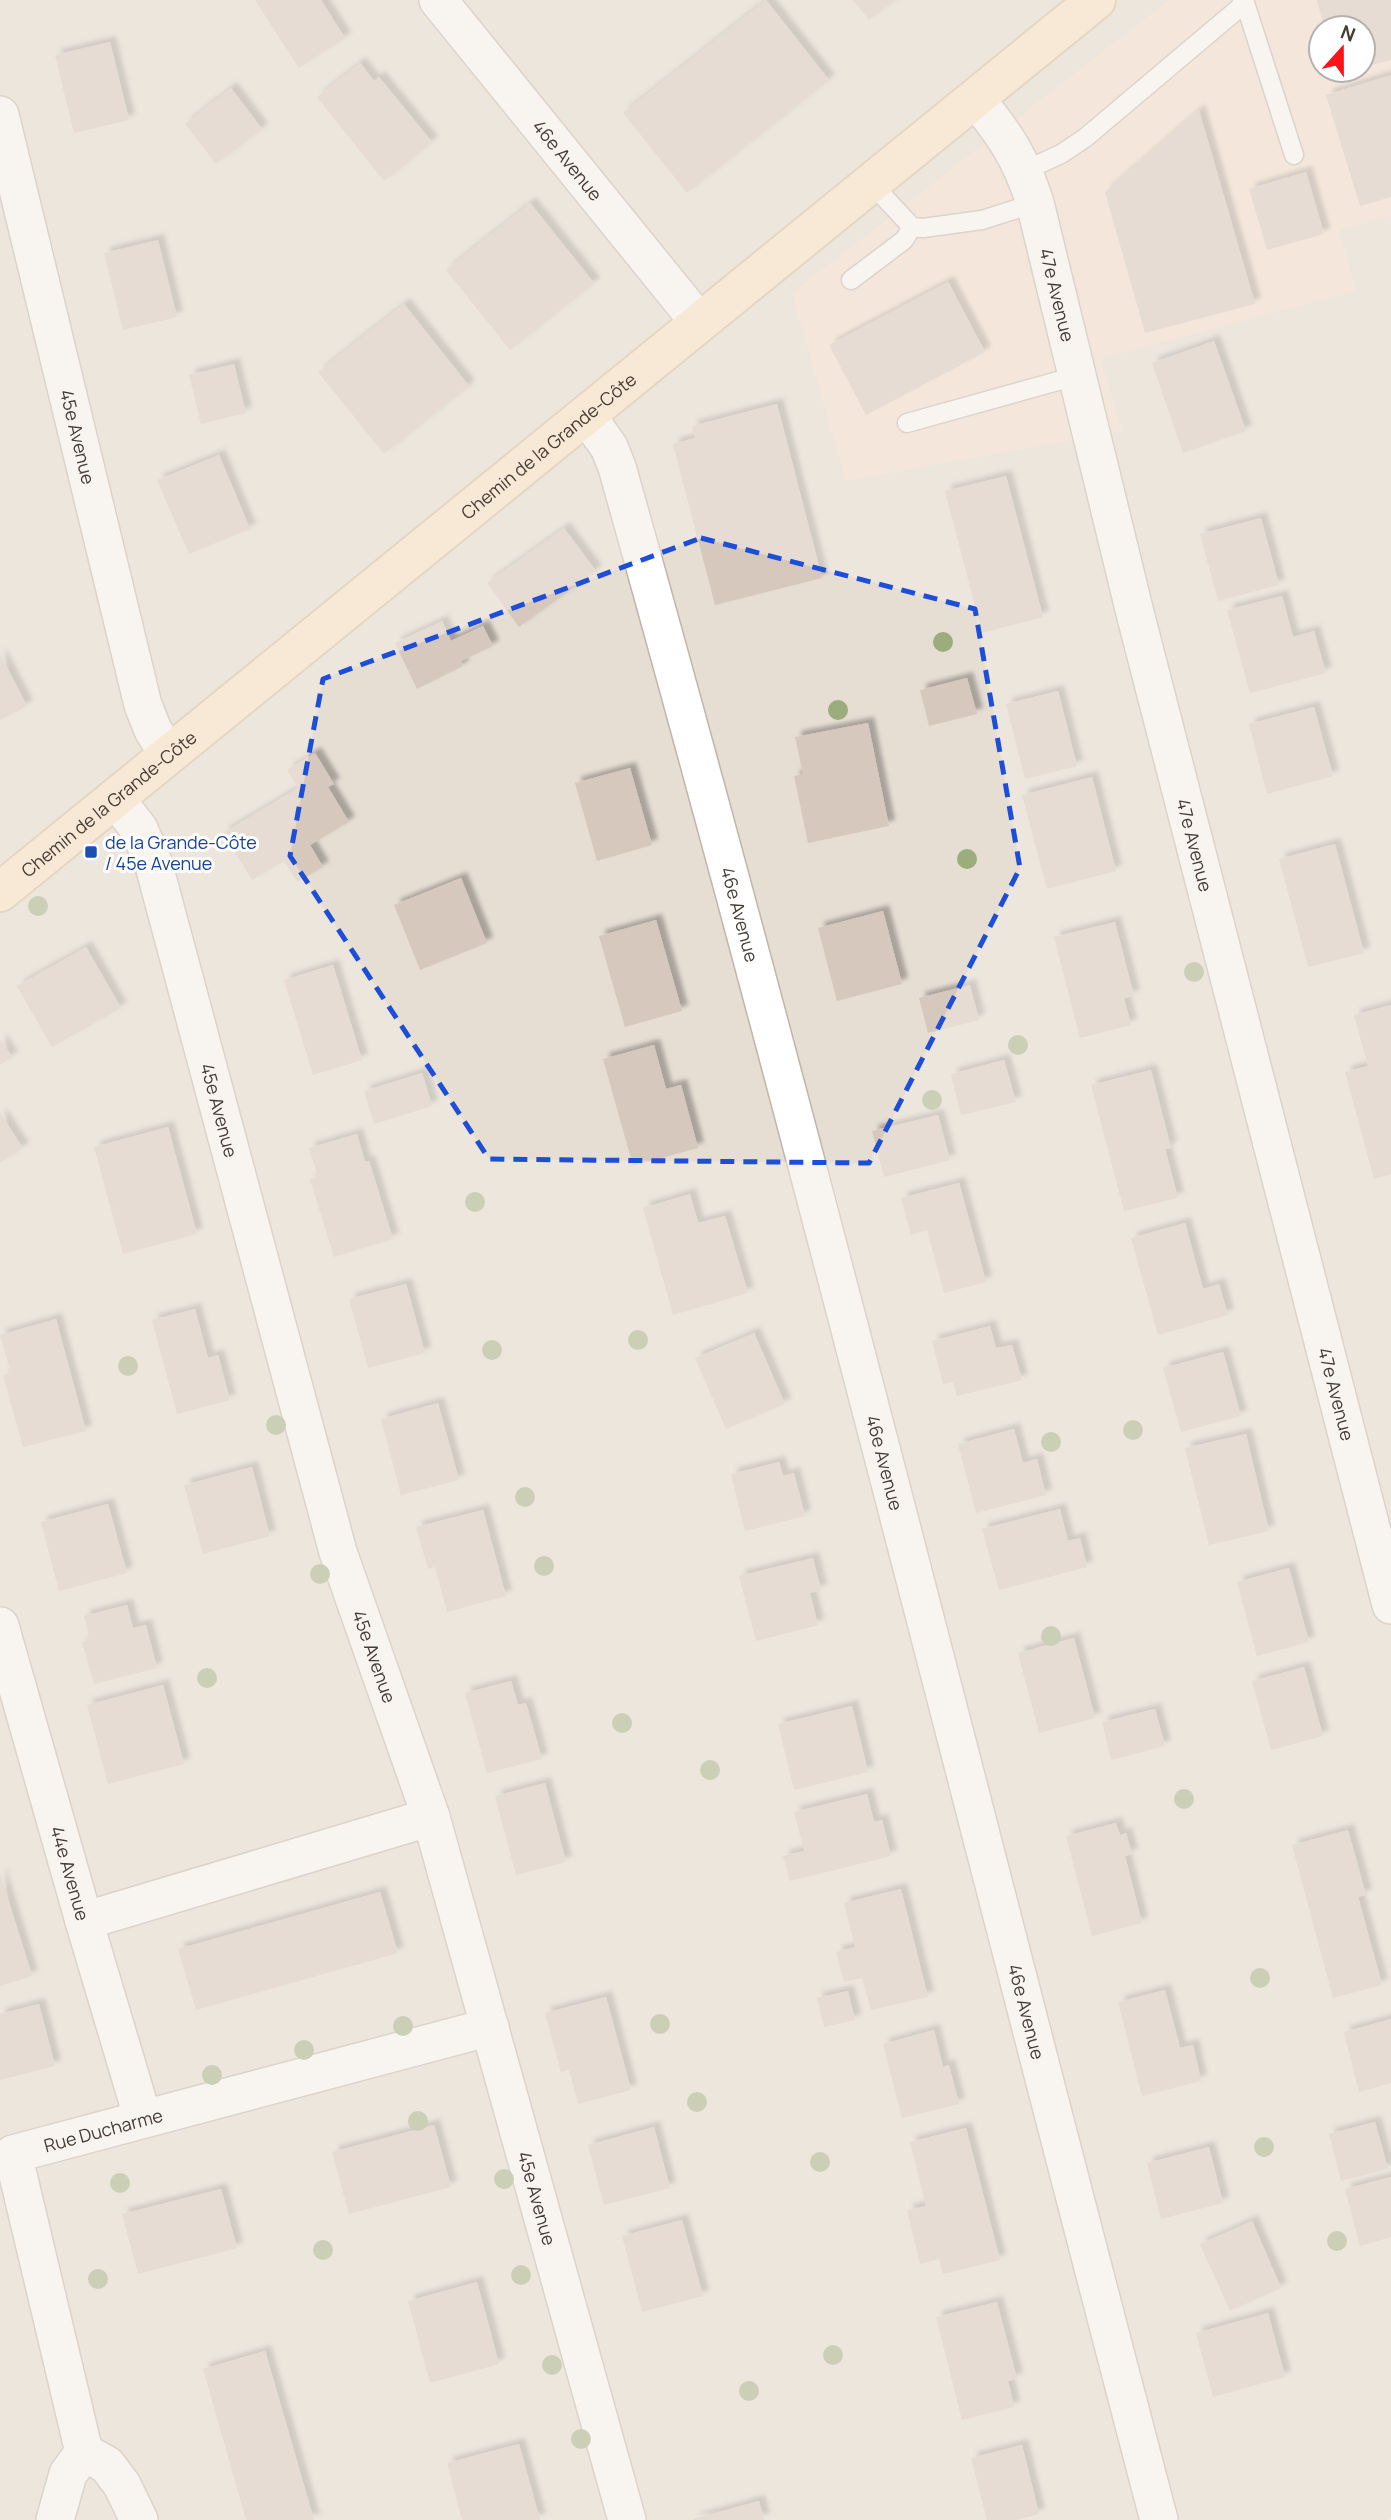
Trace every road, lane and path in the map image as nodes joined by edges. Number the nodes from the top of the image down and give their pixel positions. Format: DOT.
graph roads {
  1 [pos="438,0"];
  2 [pos="1096,0"];
  3 [pos="1244,2"];
  4 [pos="976,99"];
  5 [pos="0,115"];
  6 [pos="1294,155"];
  7 [pos="871,183"];
  8 [pos="1030,187"];
  9 [pos="912,227"];
  10 [pos="851,280"];
  11 [pos="699,322"];
  12 [pos="1076,376"];
  13 [pos="586,415"];
  14 [pos="906,424"];
  15 [pos="168,754"];
  16 [pos="115,798"];
  17 [pos="0,891"];
  18 [pos="1391,1605"];
  19 [pos="0,1626"];
  20 [pos="431,1816"];
  21 [pos="84,1921"];
  22 [pos="490,2027"];
  23 [pos="144,2119"];
  24 [pos="6,2156"];
  25 [pos="84,2452"];
  26 [pos="55,2520"];
  27 [pos="139,2520"];
  28 [pos="627,2520"];
  29 [pos="1159,2520"];
  1 -- 11 [label="street, 46e Avenue"];
  2 -- 4 [label="main road, Chemin de la Grande-Côte"];
  3 -- 6 [label="lane"];
  3 -- 8 [label="lane"];
  4 -- 7 [label="main road, Chemin de la Grande-Côte"];
  4 -- 8 [label="street, 47e Avenue"];
  5 -- 15 [label="street, 45e Avenue"];
  7 -- 9 [label="lane"];
  7 -- 11 [label="main road, Chemin de la Grande-Côte"];
  8 -- 9 [label="lane"];
  8 -- 12 [label="street, 47e Avenue"];
  9 -- 10 [label="lane"];
  11 -- 13 [label="main road, Chemin de la Grande-Côte"];
  12 -- 14 [label="lane"];
  12 -- 18 [label="street, 47e Avenue"];
  13 -- 15 [label="main road, Chemin de la Grande-Côte"];
  13 -- 29 [label="street, 46e Avenue"];
  15 -- 16 [label="main road, Chemin de la Grande-Côte"];
  16 -- 17 [label="main road, Chemin de la Grande-Côte"];
  16 -- 20 [label="street, 45e Avenue"];
  19 -- 21 [label="street, 44e Avenue"];
  20 -- 21 [label="street"];
  20 -- 22 [label="street, 45e Avenue"];
  21 -- 23 [label="street, 44e Avenue"];
  22 -- 23 [label="street, Rue Ducharme"];
  22 -- 28 [label="street, 45e Avenue"];
  23 -- 24 [label="street, Rue Ducharme"];
  24 -- 25 [label="street, Rue Ducharme"];
  25 -- 26 [label="street"];
  25 -- 27 [label="street"];
}
